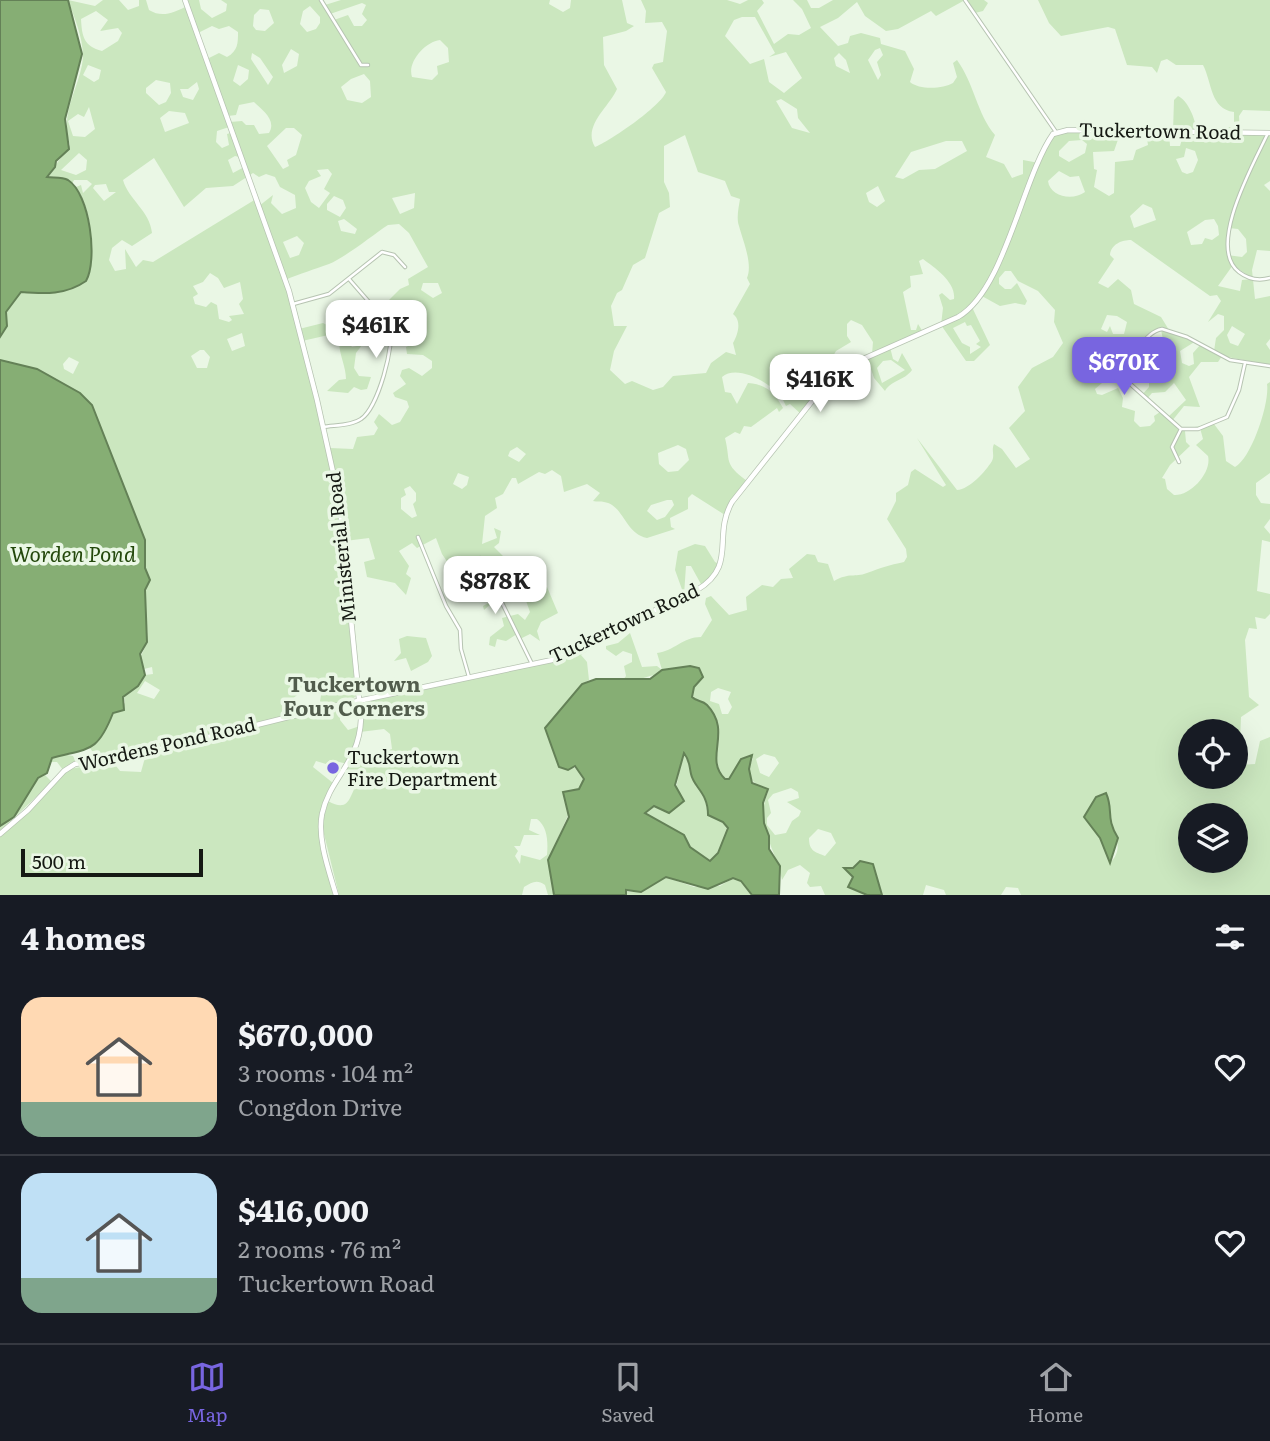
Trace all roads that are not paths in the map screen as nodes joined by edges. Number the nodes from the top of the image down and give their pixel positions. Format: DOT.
graph roads {
  1 [pos="185,0"];
  2 [pos="321,0"];
  3 [pos="965,0"];
  4 [pos="368,65"];
  5 [pos="1056,132"];
  6 [pos="1269,133"];
  7 [pos="405,268"];
  8 [pos="1270,278"];
  9 [pos="349,279"];
  10 [pos="293,304"];
  11 [pos="1245,363"];
  12 [pos="1270,366"];
  13 [pos="323,428"];
  14 [pos="1181,429"];
  15 [pos="1179,462"];
  16 [pos="418,537"];
  17 [pos="480,558"];
  18 [pos="533,664"];
  19 [pos="470,678"];
  20 [pos="359,701"];
  21 [pos="0,834"];
  22 [pos="336,895"];
  1 -- 10 [label="street, Ministerial Road"];
  2 -- 4 [label="street"];
  3 -- 5 [label="street"];
  5 -- 6 [label="street, Tuckertown Road"];
  5 -- 18 [label="street, Tuckertown Road"];
  6 -- 8 [label="street"];
  7 -- 9 [label="street"];
  9 -- 10 [label="street"];
  9 -- 13 [label="street"];
  10 -- 13 [label="street, Ministerial Road"];
  11 -- 12 [label="street"];
  11 -- 14 [label="street"];
  11 -- 14 [label="street"];
  13 -- 20 [label="street, Ministerial Road"];
  14 -- 15 [label="street"];
  16 -- 19 [label="street"];
  17 -- 18 [label="street"];
  18 -- 19 [label="street, Tuckertown Road"];
  19 -- 20 [label="street, Tuckertown Road"];
  20 -- 21 [label="street, Wordens Pond Road"];
  20 -- 22 [label="street, Ministerial Road"];
}
